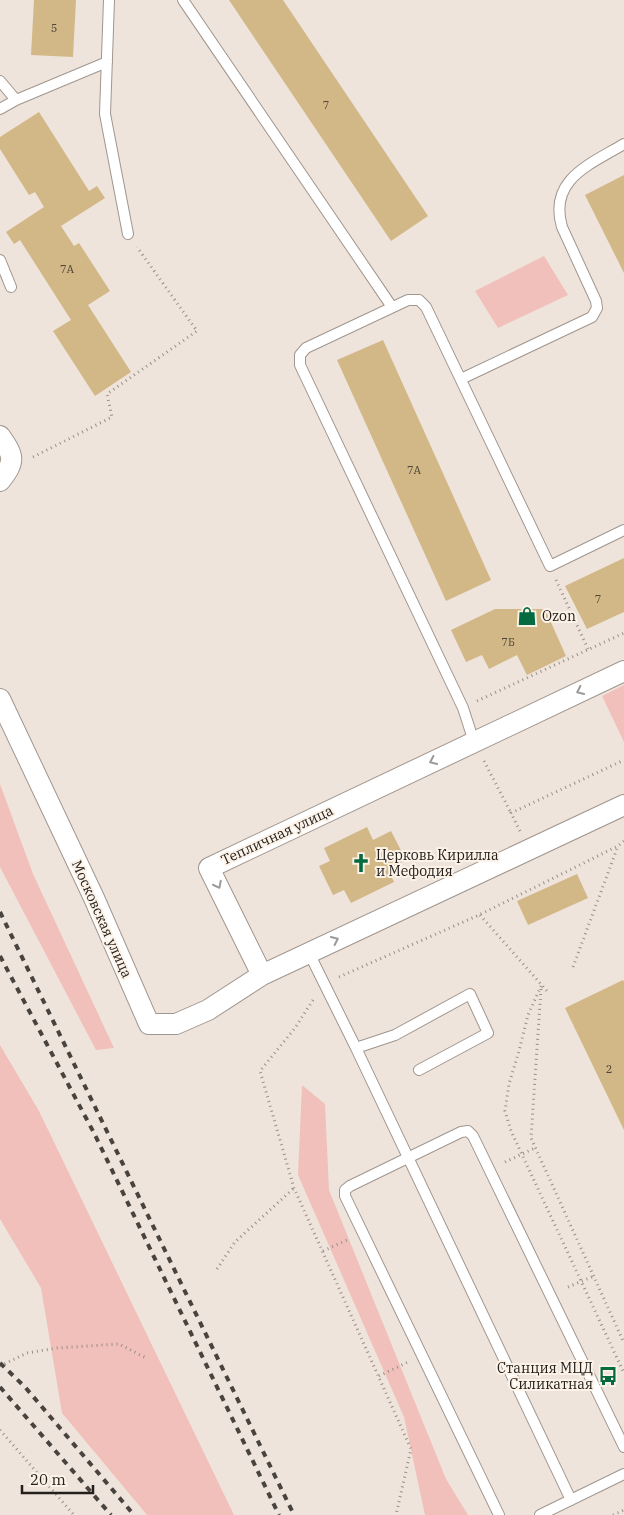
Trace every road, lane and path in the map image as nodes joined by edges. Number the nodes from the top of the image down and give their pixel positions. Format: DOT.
graph roads {
  1 [pos="109,0"];
  2 [pos="183,0"];
  3 [pos="106,62"];
  4 [pos="0,81"];
  5 [pos="16,100"];
  6 [pos="0,109"];
  7 [pos="624,144"];
  8 [pos="128,234"];
  9 [pos="0,260"];
  10 [pos="11,287"];
  11 [pos="392,307"];
  12 [pos="461,379"];
  13 [pos="0,436"];
  14 [pos="5,475"];
  15 [pos="624,530"];
  16 [pos="550,566"];
  17 [pos="624,633"];
  18 [pos="588,649"];
  19 [pos="624,671"];
  20 [pos="0,699"];
  21 [pos="463,708"];
  22 [pos="474,742"];
  23 [pos="624,760"];
  24 [pos="624,804"];
  25 [pos="512,813"];
  26 [pos="624,840"];
  27 [pos="530,849"];
  28 [pos="479,915"];
  29 [pos="309,953"];
  30 [pos="573,967"];
  31 [pos="262,974"];
  32 [pos="541,986"];
  33 [pos="547,991"];
  34 [pos="356,1048"];
  35 [pos="419,1070"];
  36 [pos="535,1148"];
  37 [pos="522,1154"];
  38 [pos="408,1158"];
  39 [pos="505,1162"];
  40 [pos="294,1188"];
  41 [pos="353,1238"];
  42 [pos="323,1251"];
  43 [pos="217,1269"];
  44 [pos="594,1276"];
  45 [pos="582,1282"];
  46 [pos="568,1287"];
  47 [pos="624,1343"];
  48 [pos="146,1358"];
  49 [pos="410,1362"];
  50 [pos="0,1366"];
  51 [pos="624,1373"];
  52 [pos="379,1376"];
  53 [pos="0,1430"];
  54 [pos="624,1447"];
  55 [pos="624,1474"];
  56 [pos="571,1500"];
  57 [pos="624,1510"];
  58 [pos="74,1515"];
  59 [pos="499,1515"];
  60 [pos="540,1515"];
  61 [pos="613,1515"];
  1 -- 3 [label="lane"];
  2 -- 11 [label="lane"];
  3 -- 5 [label="lane"];
  3 -- 8 [label="lane"];
  4 -- 5 [label="lane"];
  5 -- 6 [label="lane"];
  7 -- 12 [label="lane"];
  8 -- 14 [label="path"];
  9 -- 10 [label="lane"];
  11 -- 12 [label="lane"];
  11 -- 21 [label="lane"];
  12 -- 16 [label="lane"];
  13 -- 14 [label="street"];
  15 -- 16 [label="lane"];
  16 -- 18 [label="path"];
  17 -- 18 [label="path"];
  18 -- 21 [label="path"];
  19 -- 22 [label="street, Тепличная улица, one-way"];
  20 -- 31 [label="street, Московская улица"];
  21 -- 22 [label="lane"];
  22 -- 25 [label="path"];
  22 -- 31 [label="street, Тепличная улица, one-way"];
  23 -- 25 [label="path"];
  24 -- 27 [label="street"];
  25 -- 27 [label="path"];
  26 -- 30 [label="path"];
  29 -- 27 [label="street, one-way"];
  28 -- 32 [label="path"];
  29 -- 31 [label="street"];
  29 -- 34 [label="lane"];
  32 -- 33 [label="path"];
  32 -- 36 [label="path"];
  32 -- 37 [label="path"];
  34 -- 35 [label="lane"];
  34 -- 38 [label="lane"];
  36 -- 37 [label="path"];
  36 -- 44 [label="path"];
  37 -- 39 [label="path"];
  37 -- 45 [label="path"];
  38 -- 54 [label="lane"];
  38 -- 56 [label="lane"];
  38 -- 59 [label="lane"];
  40 -- 43 [label="path"];
  41 -- 42 [label="path"];
  44 -- 45 [label="path"];
  44 -- 47 [label="path"];
  45 -- 46 [label="path"];
  45 -- 51 [label="path"];
  48 -- 50 [label="path"];
  49 -- 52 [label="path"];
  53 -- 58 [label="path"];
  55 -- 56 [label="lane"];
  56 -- 60 [label="lane"];
  57 -- 61 [label="path"];
}
